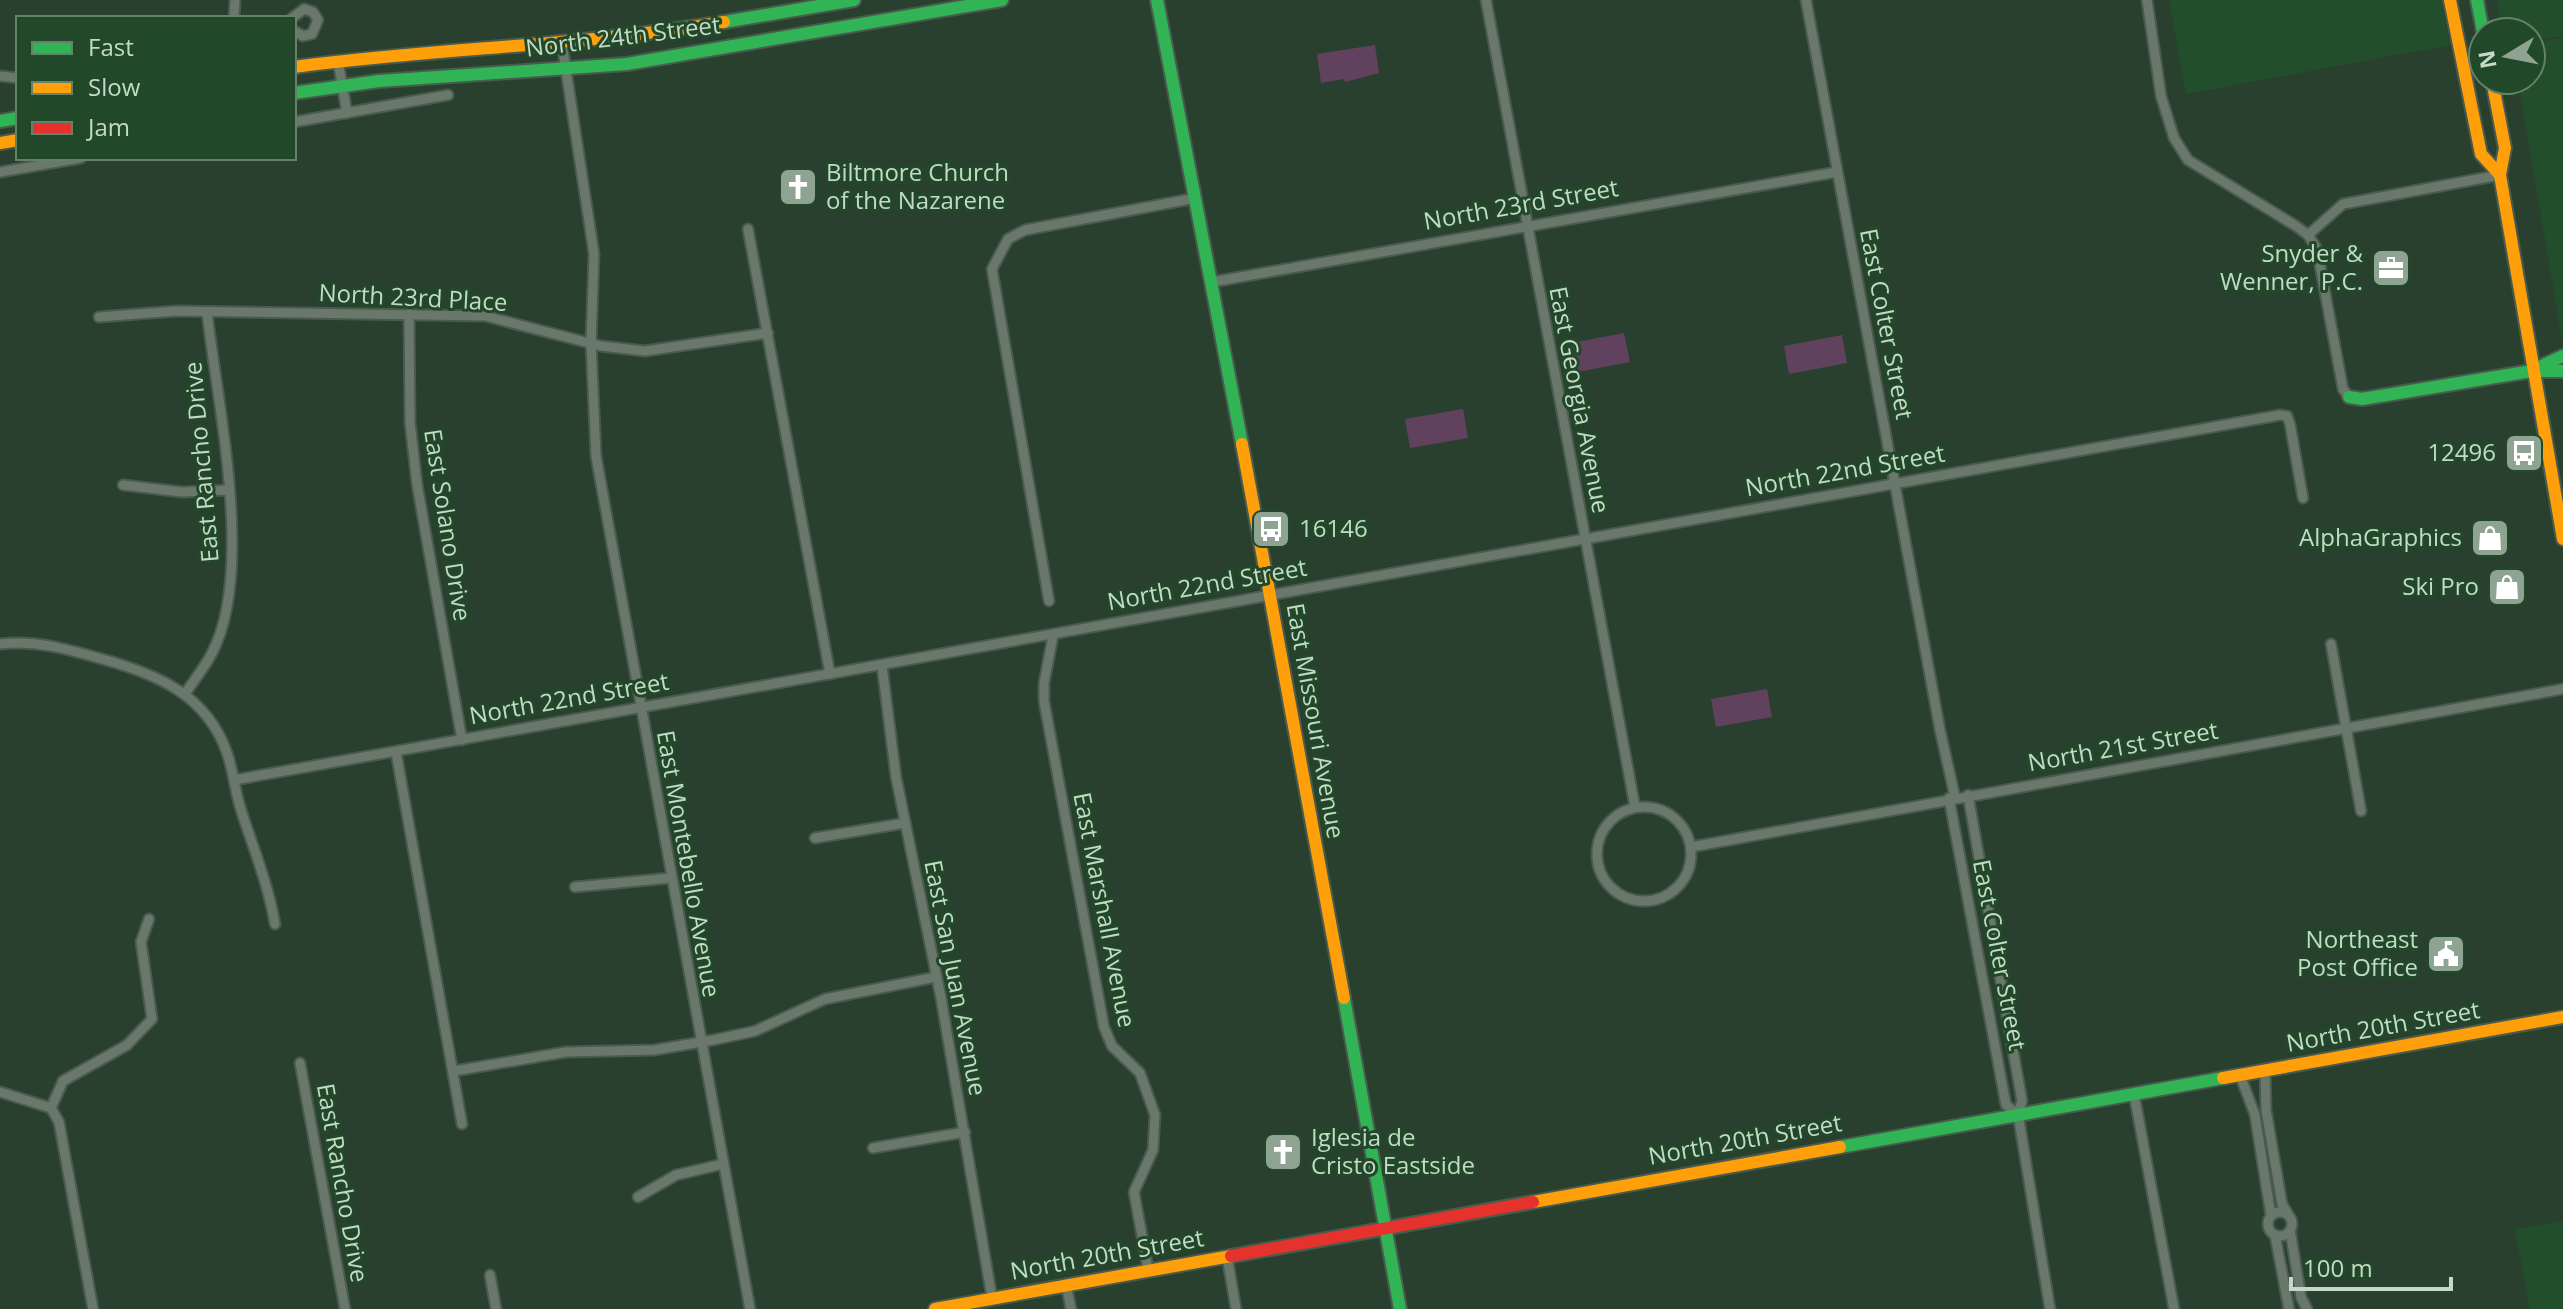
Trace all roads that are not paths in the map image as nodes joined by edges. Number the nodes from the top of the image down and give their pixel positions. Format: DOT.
graph roads {
  1 [pos="854,0"];
  2 [pos="1002,0"];
  3 [pos="1157,0"];
  4 [pos="1486,0"];
  5 [pos="1806,0"];
  6 [pos="2147,0"];
  7 [pos="2450,0"];
  8 [pos="823,6"];
  9 [pos="295,16"];
  10 [pos="827,31"];
  11 [pos="296,32"];
  12 [pos="562,44"];
  13 [pos="338,61"];
  14 [pos="296,67"];
  15 [pos="564,69"];
  16 [pos="343,85"];
  17 [pos="296,93"];
  18 [pos="448,95"];
  19 [pos="2495,96"];
  20 [pos="347,113"];
  21 [pos="296,122"];
  22 [pos="69,160"];
  23 [pos="0,172"];
  24 [pos="1837,172"];
  25 [pos="2500,175"];
  26 [pos="1196,198"];
  27 [pos="1526,224"];
  28 [pos="748,229"];
  29 [pos="2308,235"];
  30 [pos="1212,282"];
  31 [pos="207,312"];
  32 [pos="409,314"];
  33 [pos="99,317"];
  34 [pos="768,333"];
  35 [pos="591,343"];
  36 [pos="2563,356"];
  37 [pos="2532,371"];
  38 [pos="2563,371"];
  39 [pos="2349,397"];
  40 [pos="123,485"];
  41 [pos="1895,485"];
  42 [pos="228,490"];
  43 [pos="2303,498"];
  44 [pos="2563,539"];
  45 [pos="1585,540"];
  46 [pos="1270,595"];
  47 [pos="1049,601"];
  48 [pos="1053,636"];
  49 [pos="0,644"];
  50 [pos="2331,644"];
  51 [pos="882,666"];
  52 [pos="830,674"];
  53 [pos="2563,689"];
  54 [pos="185,694"];
  55 [pos="639,709"];
  56 [pos="2346,727"];
  57 [pos="462,740"];
  58 [pos="396,752"];
  59 [pos="234,780"];
  60 [pos="1968,795"];
  61 [pos="1952,798"];
  62 [pos="1635,807"];
  63 [pos="2361,811"];
  64 [pos="905,823"];
  65 [pos="815,838"];
  66 [pos="1691,847"];
  67 [pos="670,878"];
  68 [pos="575,887"];
  69 [pos="149,919"];
  70 [pos="275,924"];
  71 [pos="936,977"];
  72 [pos="2563,1017"];
  73 [pos="701,1042"];
  74 [pos="300,1063"];
  75 [pos="2265,1070"];
  76 [pos="454,1071"];
  77 [pos="2240,1075"];
  78 [pos="0,1092"];
  79 [pos="2134,1094"];
  80 [pos="51,1108"];
  81 [pos="2018,1114"];
  82 [pos="462,1124"];
  83 [pos="965,1132"];
  84 [pos="873,1148"];
  85 [pos="723,1164"];
  86 [pos="638,1197"];
  87 [pos="2288,1214"];
  88 [pos="2271,1216"];
  89 [pos="1385,1227"];
  90 [pos="2290,1230"];
  91 [pos="2275,1235"];
  92 [pos="1227,1256"];
  93 [pos="1148,1269"];
  94 [pos="490,1275"];
  95 [pos="1066,1284"];
  96 [pos="992,1298"];
  97 [pos="93,1309"];
  98 [pos="345,1309"];
  99 [pos="496,1309"];
  100 [pos="750,1309"];
  101 [pos="935,1309"];
  102 [pos="1071,1309"];
  103 [pos="1236,1309"];
  104 [pos="1400,1309"];
  105 [pos="2050,1309"];
  106 [pos="2174,1309"];
  107 [pos="2289,1309"];
  108 [pos="2307,1309"];
  1 -- 8 [label="street, North 24th Street"];
  2 -- 10 [label="street, North 24th Street"];
  3 -- 26 [label="street, East Missouri Avenue"];
  4 -- 27 [label="street, East Georgia Avenue"];
  5 -- 24 [label="street, East Colter Street"];
  6 -- 29 [label="street"];
  7 -- 25 [label="street"];
  8 -- 10 [label="street"];
  8 -- 12 [label="street, North 24th Street"];
  9 -- 11 [label="street"];
  10 -- 15 [label="street, North 24th Street"];
  12 -- 13 [label="street, North 24th Street"];
  12 -- 15 [label="street, East Montebello Avenue"];
  13 -- 14 [label="street, North 24th Street"];
  13 -- 16 [label="street"];
  15 -- 16 [label="street, North 24th Street"];
  15 -- 35 [label="street, East Montebello Avenue"];
  16 -- 17 [label="street, North 24th Street"];
  16 -- 20 [label="street"];
  18 -- 20 [label="street"];
  19 -- 25 [label="street"];
  20 -- 21 [label="street"];
  22 -- 23 [label="street"];
  24 -- 27 [label="street, North 23rd Street"];
  24 -- 41 [label="street, East Colter Street"];
  25 -- 29 [label="street"];
  25 -- 37 [label="street"];
  26 -- 30 [label="street, East Missouri Avenue"];
  26 -- 47 [label="street"];
  27 -- 30 [label="street, North 23rd Street"];
  27 -- 45 [label="street, East Georgia Avenue"];
  28 -- 34 [label="street"];
  29 -- 39 [label="street"];
  30 -- 46 [label="street, East Missouri Avenue"];
  31 -- 32 [label="street, North 23rd Place"];
  31 -- 33 [label="street, North 23rd Place"];
  31 -- 42 [label="street, East Rancho Drive"];
  32 -- 35 [label="street, North 23rd Place"];
  32 -- 57 [label="street, East Solano Drive"];
  34 -- 35 [label="street, North 23rd Place"];
  34 -- 52 [label="street"];
  35 -- 55 [label="street, East Montebello Avenue"];
  36 -- 37 [label="street"];
  37 -- 38 [label="street"];
  37 -- 39 [label="street"];
  37 -- 44 [label="street"];
  40 -- 42 [label="street"];
  41 -- 43 [label="street, North 22nd Street"];
  41 -- 45 [label="street, North 22nd Street"];
  41 -- 61 [label="street, East Colter Street"];
  42 -- 54 [label="street, East Rancho Drive"];
  45 -- 46 [label="street, North 22nd Street"];
  45 -- 62 [label="street, East Georgia Avenue"];
  46 -- 48 [label="street, North 22nd Street"];
  46 -- 89 [label="street, East Missouri Avenue"];
  48 -- 51 [label="street, North 22nd Street"];
  48 -- 93 [label="street, East Marshall Avenue"];
  49 -- 54 [label="street"];
  50 -- 56 [label="street"];
  51 -- 52 [label="street, North 22nd Street"];
  51 -- 64 [label="street, East San Juan Avenue"];
  52 -- 55 [label="street, North 22nd Street"];
  53 -- 56 [label="street, North 21st Street"];
  54 -- 59 [label="street"];
  55 -- 57 [label="street, North 22nd Street"];
  55 -- 67 [label="street, East Montebello Avenue"];
  56 -- 60 [label="street, North 21st Street"];
  56 -- 63 [label="street"];
  57 -- 58 [label="street, North 22nd Street"];
  58 -- 59 [label="street, North 22nd Street"];
  58 -- 76 [label="street"];
  59 -- 70 [label="street"];
  60 -- 61 [label="street, North 21st Street"];
  60 -- 81 [label="street, East Colter Street"];
  61 -- 66 [label="street, North 21st Street"];
  61 -- 81 [label="street, East Colter Street"];
  62 -- 66 [label="street"];
  62 -- 66 [label="street"];
  64 -- 65 [label="street"];
  64 -- 71 [label="street, East San Juan Avenue"];
  67 -- 68 [label="street"];
  67 -- 73 [label="street, East Montebello Avenue"];
  69 -- 80 [label="street"];
  71 -- 73 [label="street"];
  71 -- 83 [label="street, East San Juan Avenue"];
  72 -- 75 [label="street, North 20th Street"];
  73 -- 76 [label="street"];
  73 -- 85 [label="street, East Montebello Avenue"];
  74 -- 98 [label="street, East Rancho Drive"];
  75 -- 77 [label="street, North 20th Street"];
  75 -- 87 [label="street"];
  76 -- 82 [label="street"];
  77 -- 79 [label="street, North 20th Street"];
  77 -- 88 [label="street"];
  78 -- 80 [label="street"];
  79 -- 81 [label="street, North 20th Street"];
  79 -- 106 [label="street"];
  80 -- 97 [label="street"];
  81 -- 89 [label="street, North 20th Street"];
  81 -- 105 [label="street, East Colter Street"];
  83 -- 84 [label="street"];
  83 -- 96 [label="street, East San Juan Avenue"];
  85 -- 86 [label="street"];
  85 -- 100 [label="street, East Montebello Avenue"];
  87 -- 88 [label="street"];
  87 -- 90 [label="street"];
  88 -- 91 [label="street"];
  89 -- 92 [label="street, North 20th Street"];
  89 -- 104 [label="street, East Missouri Avenue"];
  90 -- 91 [label="street"];
  90 -- 108 [label="street"];
  91 -- 107 [label="street"];
  92 -- 93 [label="street, North 20th Street"];
  92 -- 103 [label="street"];
  93 -- 95 [label="street, North 20th Street"];
  94 -- 99 [label="street"];
  95 -- 96 [label="street, North 20th Street"];
  95 -- 102 [label="street"];
  96 -- 101 [label="street, North 20th Street"];
}
